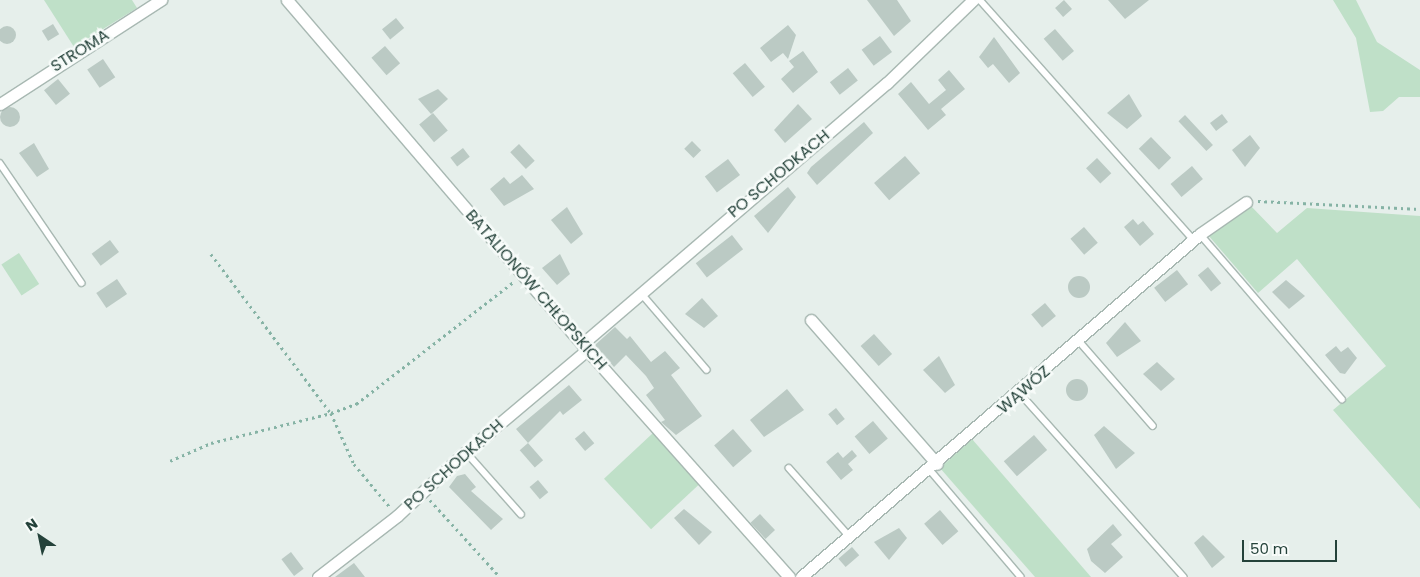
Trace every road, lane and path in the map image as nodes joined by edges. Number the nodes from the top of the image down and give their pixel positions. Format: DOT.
graph roads {
  1 [pos="161,0"];
  2 [pos="287,0"];
  3 [pos="973,0"];
  4 [pos="980,0"];
  5 [pos="0,104"];
  6 [pos="0,162"];
  7 [pos="1265,200"];
  8 [pos="1246,202"];
  9 [pos="1420,209"];
  10 [pos="1197,237"];
  11 [pos="211,254"];
  12 [pos="522,275"];
  13 [pos="82,283"];
  14 [pos="641,293"];
  15 [pos="811,320"];
  16 [pos="1080,342"];
  17 [pos="585,347"];
  18 [pos="707,370"];
  19 [pos="1020,393"];
  20 [pos="1342,400"];
  21 [pos="331,413"];
  22 [pos="1153,426"];
  23 [pos="466,452"];
  24 [pos="170,461"];
  25 [pos="934,467"];
  26 [pos="789,468"];
  27 [pos="422,492"];
  28 [pos="521,514"];
  29 [pos="397,516"];
  30 [pos="850,537"];
  31 [pos="318,577"];
  32 [pos="500,577"];
  33 [pos="789,577"];
  34 [pos="801,577"];
  35 [pos="1021,577"];
  36 [pos="1184,577"];
  1 -- 5 [label="street, STROMA"];
  2 -- 12 [label="street, BATALIONÓW CHŁOPSKICH"];
  3 -- 14 [label="street, PO SCHODKACH"];
  4 -- 10 [label="lane"];
  6 -- 13 [label="lane"];
  7 -- 9 [label="path"];
  8 -- 10 [label="street, WĄWÓZ"];
  10 -- 16 [label="street, WĄWÓZ"];
  10 -- 20 [label="lane"];
  11 -- 21 [label="path"];
  12 -- 17 [label="street, BATALIONÓW CHŁOPSKICH"];
  12 -- 21 [label="path"];
  14 -- 17 [label="street, PO SCHODKACH"];
  14 -- 18 [label="lane"];
  15 -- 25 [label="street"];
  16 -- 19 [label="street, WĄWÓZ"];
  16 -- 22 [label="lane"];
  17 -- 23 [label="street, PO SCHODKACH"];
  17 -- 33 [label="street, BATALIONÓW CHŁOPSKICH"];
  19 -- 25 [label="street, WĄWÓZ"];
  19 -- 36 [label="lane"];
  21 -- 24 [label="path"];
  21 -- 29 [label="path"];
  23 -- 27 [label="street, PO SCHODKACH"];
  23 -- 28 [label="lane"];
  25 -- 30 [label="street, WĄWÓZ"];
  25 -- 35 [label="lane"];
  26 -- 30 [label="lane"];
  27 -- 29 [label="street, PO SCHODKACH"];
  27 -- 32 [label="path"];
  29 -- 31 [label="street, PO SCHODKACH"];
  30 -- 34 [label="street, WĄWÓZ"];
}
